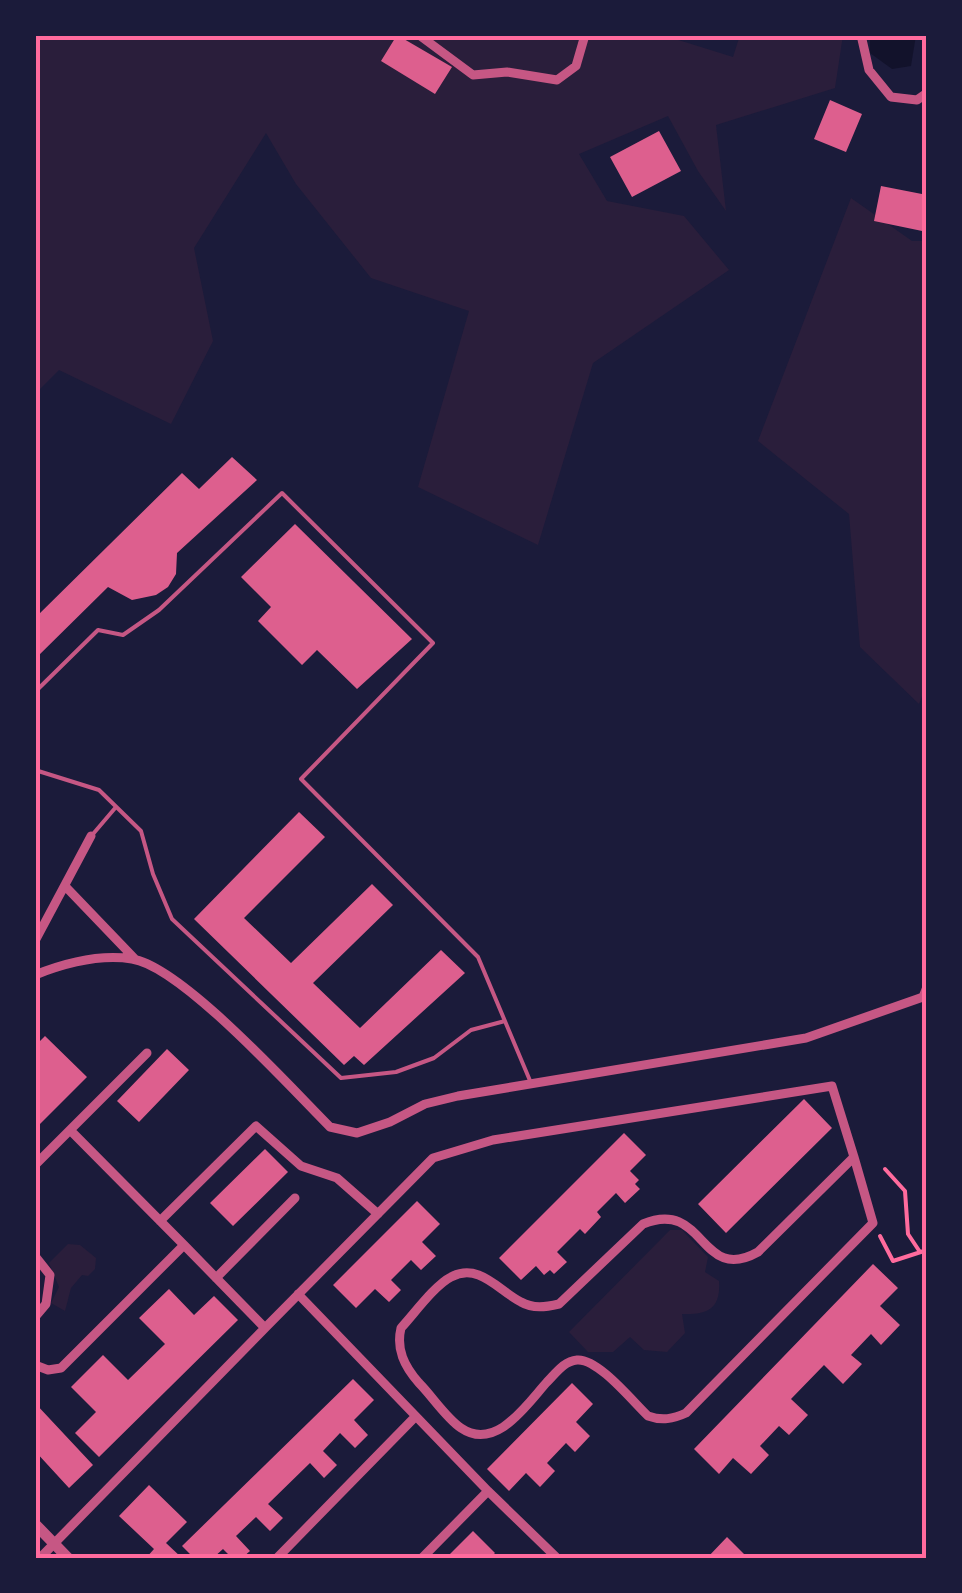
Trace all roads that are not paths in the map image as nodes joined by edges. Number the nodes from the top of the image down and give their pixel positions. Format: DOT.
graph roads {
  1 [pos="419,35"];
  2 [pos="585,35"];
  3 [pos="861,35"];
  4 [pos="927,92"];
  5 [pos="35,692"];
  6 [pos="35,770"];
  7 [pos="116,806"];
  8 [pos="91,836"];
  9 [pos="65,886"];
  10 [pos="35,941"];
  11 [pos="134,958"];
  12 [pos="35,975"];
  13 [pos="927,987"];
  14 [pos="505,1021"];
  15 [pos="147,1053"];
  16 [pos="531,1084"];
  17 [pos="70,1130"];
  18 [pos="854,1157"];
  19 [pos="35,1165"];
  20 [pos="295,1198"];
  21 [pos="378,1214"];
  22 [pos="160,1221"];
  23 [pos="184,1246"];
  24 [pos="35,1256"];
  25 [pos="216,1278"];
  26 [pos="298,1294"];
  27 [pos="35,1318"];
  28 [pos="265,1328"];
  29 [pos="35,1364"];
  30 [pos="415,1417"];
  31 [pos="488,1491"];
  32 [pos="35,1524"];
  33 [pos="54,1544"];
  34 [pos="40,1558"];
  35 [pos="68,1558"];
  36 [pos="277,1558"];
  37 [pos="422,1558"];
  38 [pos="557,1558"];
  1 -- 2 [label="street"];
  3 -- 4 [label="street"];
  5 -- 14 [label="lane"];
  6 -- 7 [label="lane"];
  7 -- 8 [label="lane"];
  7 -- 14 [label="lane"];
  8 -- 9 [label="street"];
  9 -- 10 [label="street"];
  9 -- 11 [label="street"];
  11 -- 12 [label="street"];
  11 -- 16 [label="street"];
  13 -- 16 [label="street"];
  14 -- 16 [label="lane"];
  15 -- 17 [label="street"];
  17 -- 19 [label="street"];
  17 -- 22 [label="street"];
  18 -- 18 [label="street"];
  18 -- 21 [label="street"];
  20 -- 25 [label="street"];
  21 -- 22 [label="street"];
  21 -- 26 [label="street"];
  22 -- 23 [label="street"];
  23 -- 25 [label="street"];
  23 -- 29 [label="street"];
  24 -- 27 [label="street"];
  25 -- 28 [label="street"];
  26 -- 28 [label="street"];
  26 -- 30 [label="street"];
  28 -- 33 [label="street"];
  30 -- 31 [label="street"];
  30 -- 36 [label="street"];
  31 -- 37 [label="street"];
  31 -- 38 [label="street"];
  32 -- 33 [label="street"];
  33 -- 34 [label="street"];
  33 -- 35 [label="street"];
}
